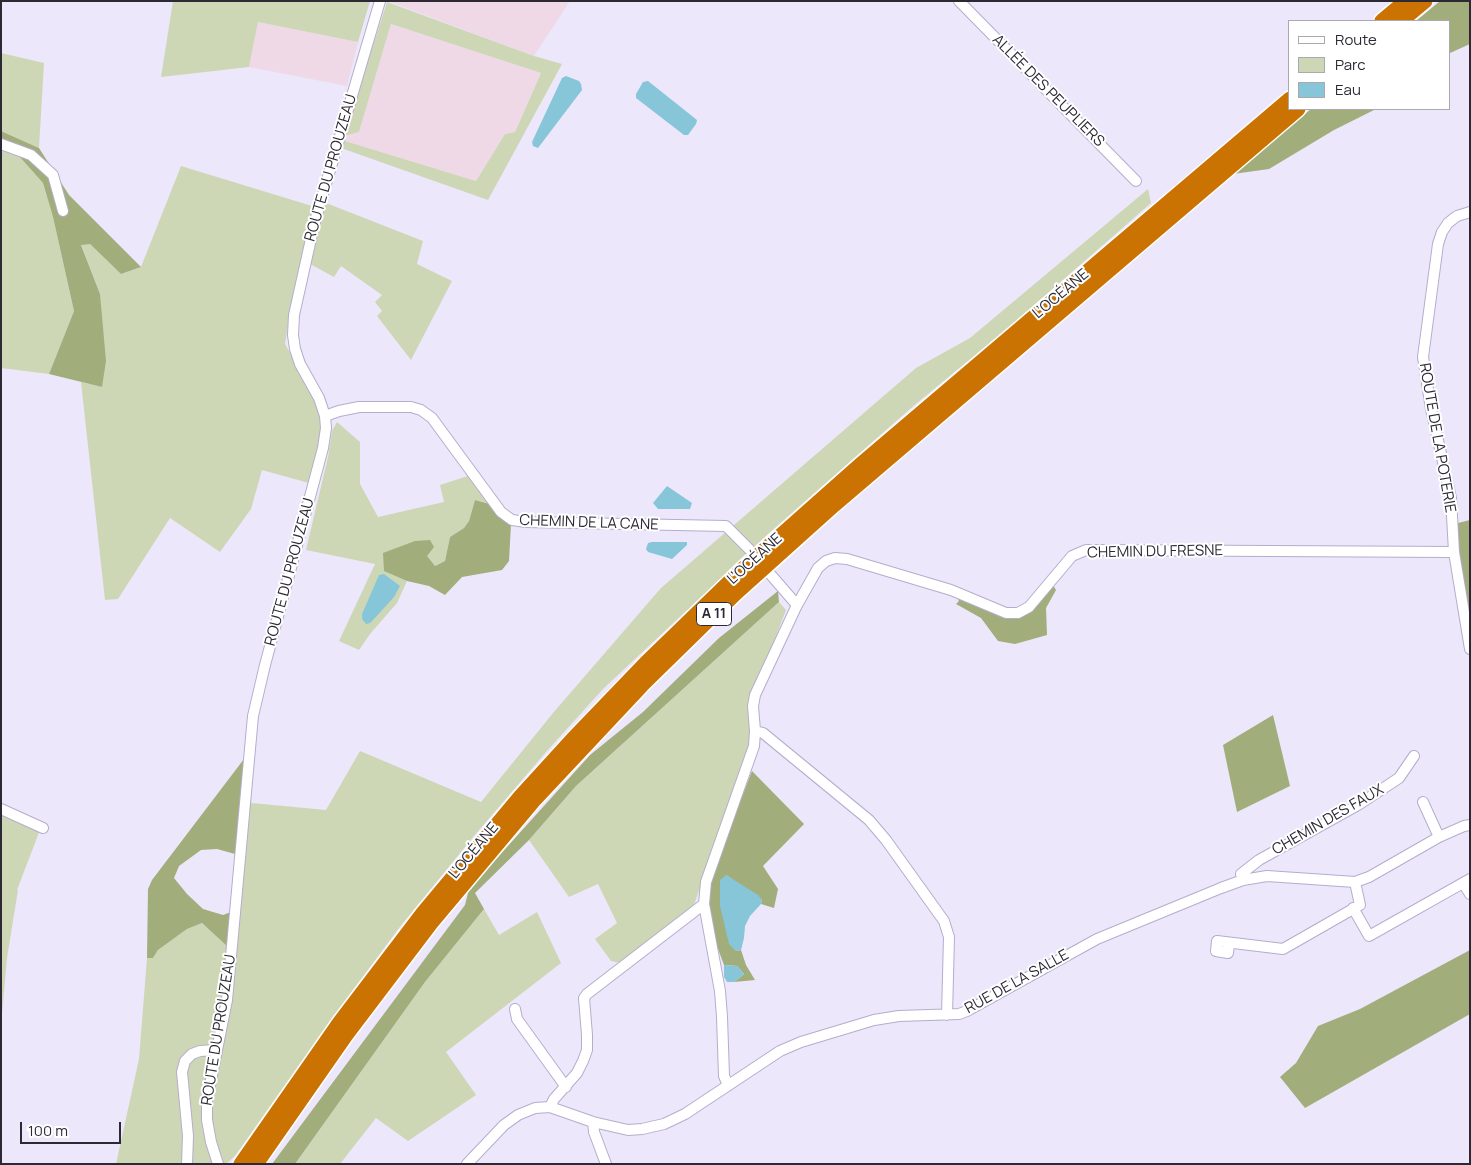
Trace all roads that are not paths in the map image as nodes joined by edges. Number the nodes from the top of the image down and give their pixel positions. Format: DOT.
graph roads {
  1 [pos="380,1"];
  2 [pos="960,1"];
  3 [pos="1406,1"];
  4 [pos="1425,1"];
  5 [pos="1383,20"];
  6 [pos="1402,20"];
  7 [pos="1288,101"];
  8 [pos="1297,110"];
  9 [pos="1,144"];
  10 [pos="1136,181"];
  11 [pos="63,211"];
  12 [pos="1470,212"];
  13 [pos="325,416"];
  14 [pos="749,549"];
  15 [pos="1454,552"];
  16 [pos="771,575"];
  17 [pos="797,605"];
  18 [pos="1470,649"];
  19 [pos="755,731"];
  20 [pos="1414,756"];
  21 [pos="1423,802"];
  22 [pos="1,809"];
  23 [pos="1470,824"];
  24 [pos="43,828"];
  25 [pos="1439,837"];
  26 [pos="1243,880"];
  27 [pos="1466,881"];
  28 [pos="1355,882"];
  29 [pos="1470,894"];
  30 [pos="704,904"];
  31 [pos="1353,908"];
  32 [pos="1229,943"];
  33 [pos="515,1009"];
  34 [pos="947,1015"];
  35 [pos="217,1050"];
  36 [pos="728,1085"];
  37 [pos="566,1088"];
  38 [pos="550,1107"];
  39 [pos="593,1122"];
  40 [pos="217,1160"];
  41 [pos="187,1164"];
  42 [pos="241,1164"];
  43 [pos="256,1164"];
  44 [pos="467,1164"];
  45 [pos="606,1164"];
  1 -- 13 [label="street, ROUTE DU PROUZEAU"];
  2 -- 10 [label="street, ALLÉE DES PEUPLIERS"];
  3 -- 5 [label="highway"];
  4 -- 6 [label="highway"];
  7 -- 42 [label="highway, L’OCÉANE / A 11"];
  8 -- 43 [label="highway, L’OCÉANE / A 11"];
  9 -- 11 [label="street"];
  12 -- 15 [label="street, ROUTE DE LA POTERIE"];
  13 -- 14 [label="street, CHEMIN DE LA CANE"];
  13 -- 35 [label="street, ROUTE DU PROUZEAU"];
  15 -- 17 [label="street, CHEMIN DU FRESNE"];
  15 -- 18 [label="street, ROUTE DE LA POTERIE"];
  16 -- 17 [label="street"];
  17 -- 19 [label="street, CHEMIN DU FRESNE"];
  19 -- 30 [label="street, CHEMIN DU FRESNE"];
  19 -- 34 [label="street"];
  20 -- 26 [label="street, CHEMIN DES FAUX"];
  21 -- 25 [label="street"];
  22 -- 24 [label="street"];
  23 -- 25 [label="street, RUE DE LA SALLE"];
  25 -- 28 [label="street, RUE DE LA SALLE"];
  26 -- 28 [label="street, RUE DE LA SALLE"];
  26 -- 34 [label="street, RUE DE LA SALLE"];
  27 -- 29 [label="street"];
  27 -- 31 [label="street"];
  28 -- 31 [label="street"];
  30 -- 36 [label="street, CHEMIN DU FRESNE"];
  30 -- 37 [label="street"];
  31 -- 32 [label="street"];
  33 -- 37 [label="street"];
  34 -- 36 [label="street, RUE DE LA SALLE"];
  35 -- 40 [label="street, ROUTE DU PROUZEAU"];
  35 -- 41 [label="street"];
  36 -- 39 [label="street, RUE DE LA SALLE"];
  37 -- 38 [label="street"];
  38 -- 39 [label="street, RUE DE LA SALLE"];
  38 -- 44 [label="street"];
  39 -- 45 [label="street"];
}
